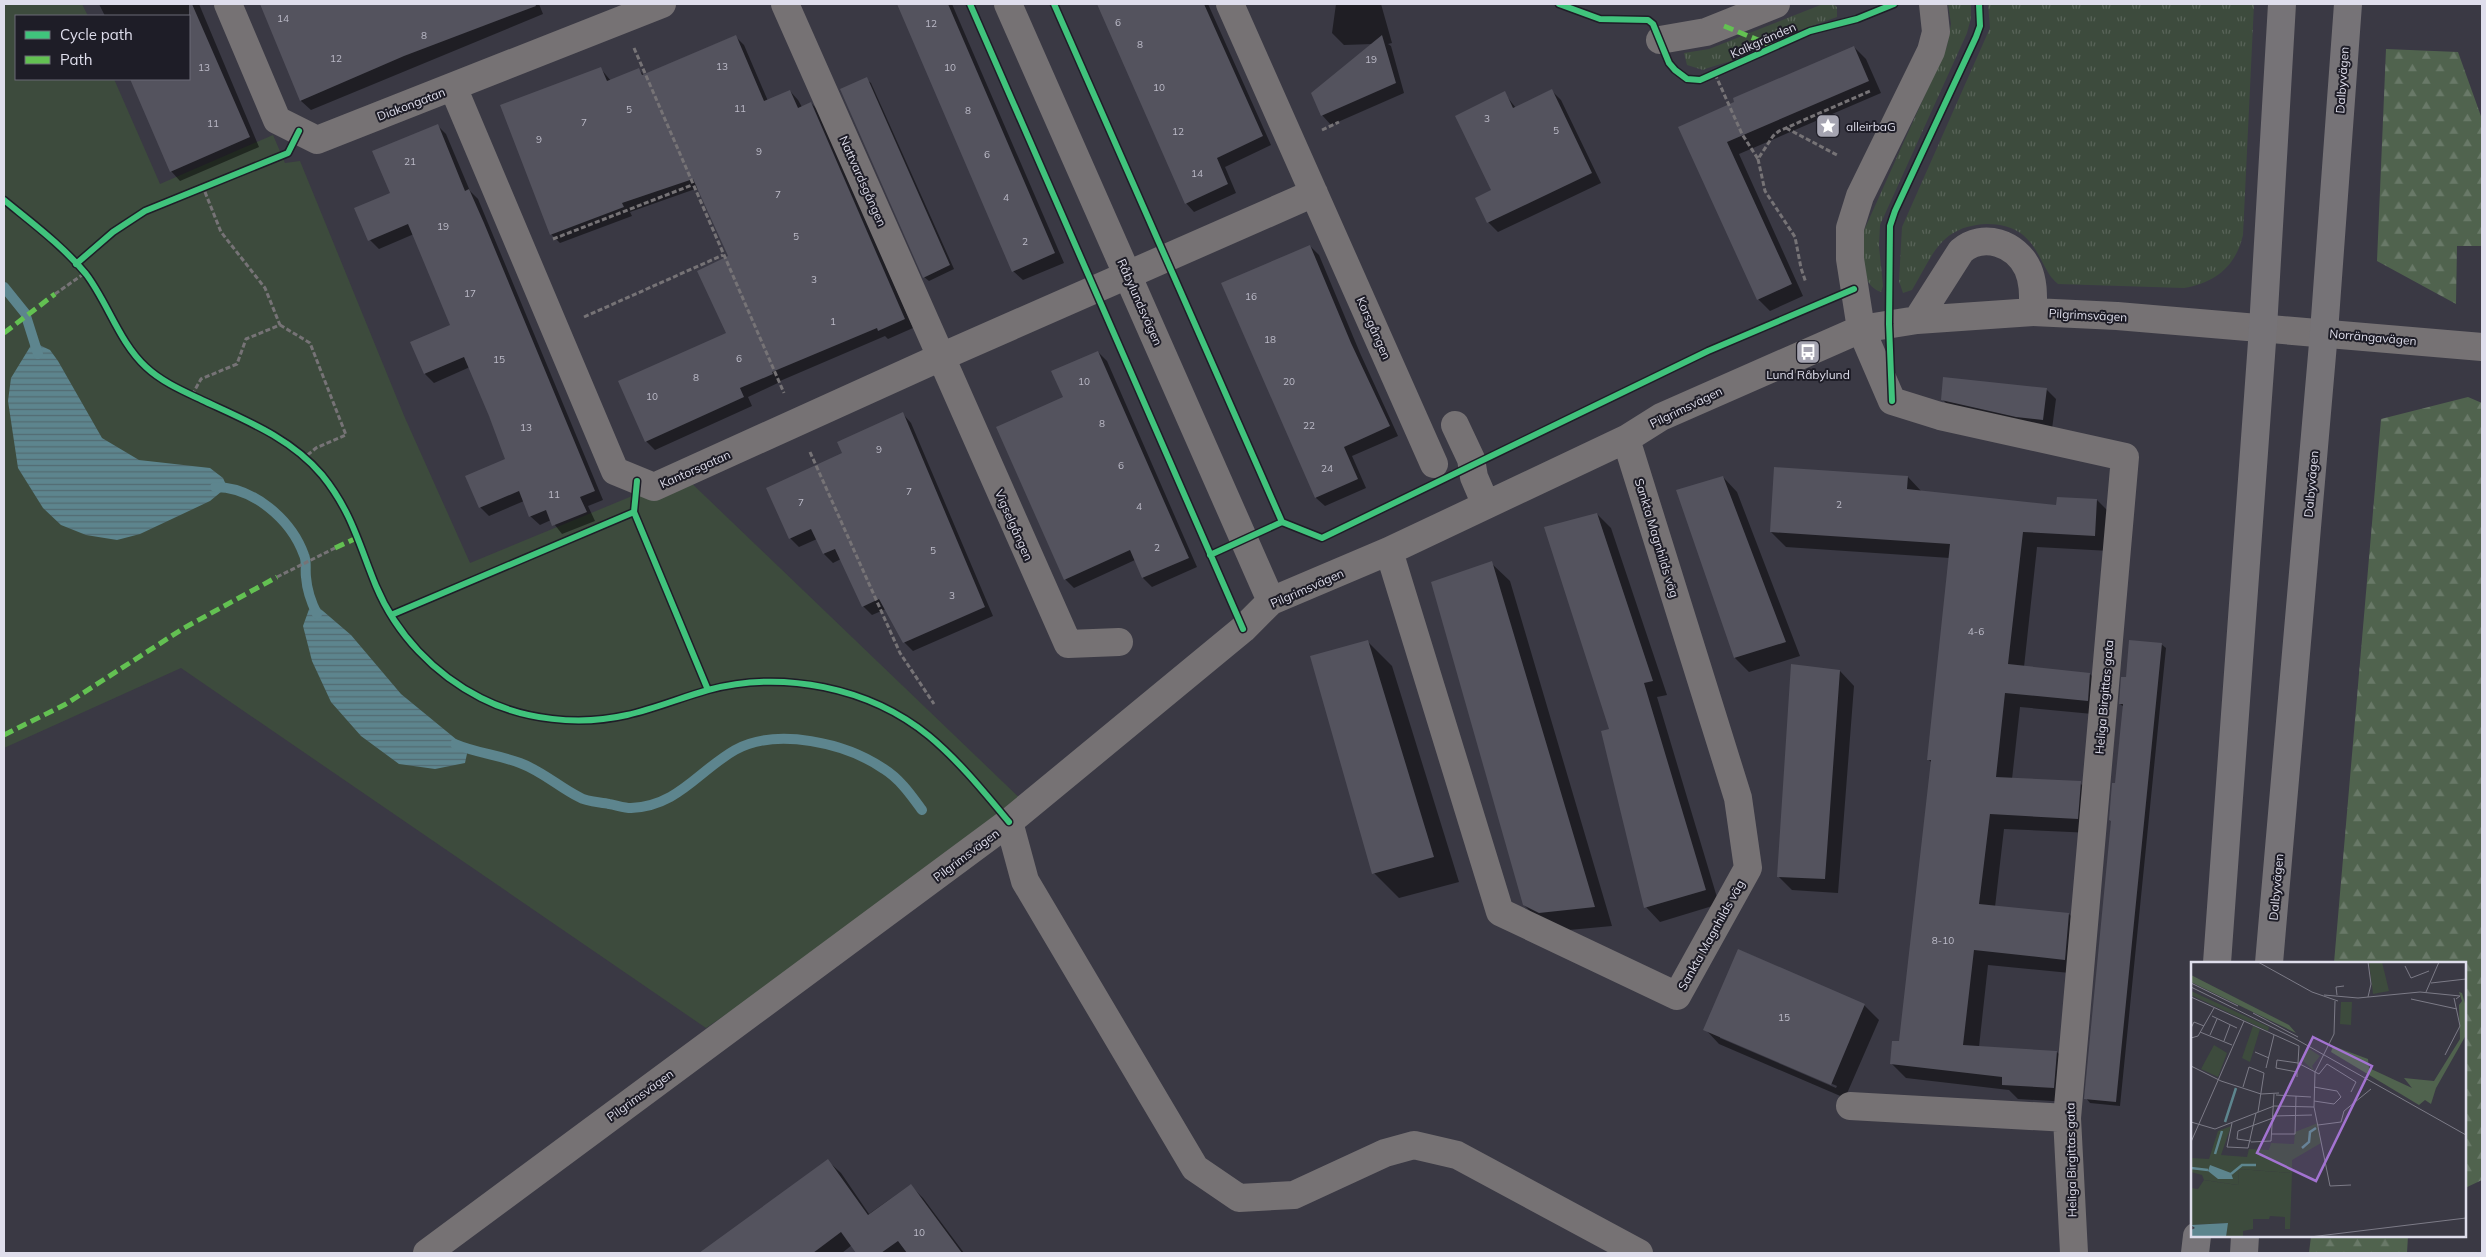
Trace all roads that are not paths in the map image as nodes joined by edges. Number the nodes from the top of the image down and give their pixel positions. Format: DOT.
graph roads {
  1 [pos="228,4"];
  2 [pos="662,4"];
  3 [pos="785,4"];
  4 [pos="1008,4"];
  5 [pos="1230,4"];
  6 [pos="1776,4"];
  7 [pos="1933,4"];
  8 [pos="2282,4"];
  9 [pos="2348,4"];
  10 [pos="1741,11"];
  11 [pos="1660,40"];
  12 [pos="453,87"];
  13 [pos="1314,193"];
  14 [pos="1128,276"];
  15 [pos="2033,312"];
  16 [pos="1917,320"];
  17 [pos="2263,328"];
  18 [pos="1862,329"];
  19 [pos="2324,332"];
  20 [pos="2482,347"];
  21 [pos="941,357"];
  22 [pos="1455,425"];
  23 [pos="1626,439"];
  24 [pos="1434,464"];
  25 [pos="1486,506"];
  26 [pos="1389,551"];
  27 [pos="1271,601"];
  28 [pos="1119,642"];
  29 [pos="1009,822"];
  30 [pos="2217,962"];
  31 [pos="2269,962"];
  32 [pos="1850,1106"];
  33 [pos="2067,1118"];
  34 [pos="2197,1237"];
  35 [pos="2245,1237"];
  36 [pos="427,1253"];
  37 [pos="1639,1253"];
  38 [pos="2074,1253"];
  39 [pos="2195,1253"];
  40 [pos="2244,1253"];
  1 -- 12 [label="street, Diakongatan"];
  2 -- 12 [label="street, Diakongatan"];
  3 -- 21 [label="street, Nattvardsgången"];
  4 -- 14 [label="street, Råbylundsvägen"];
  5 -- 13 [label="street, Korsgången"];
  6 -- 10 [label="street"];
  7 -- 18 [label="street"];
  8 -- 17 [label="main road"];
  9 -- 19 [label="main road, Dalbyvägen"];
  10 -- 11 [label="street"];
  12 -- 21 [label="street, Kantorsgatan"];
  13 -- 14 [label="street"];
  13 -- 24 [label="street, Korsgången"];
  14 -- 21 [label="street, Kantorsgatan"];
  14 -- 27 [label="street, Råbylundsvägen"];
  15 -- 16 [label="street, Pilgrimsvägen"];
  15 -- 16 [label="street"];
  15 -- 17 [label="street, Pilgrimsvägen"];
  16 -- 18 [label="street, Pilgrimsvägen"];
  17 -- 19 [label="street, Norrängavägen"];
  17 -- 30 [label="main road"];
  18 -- 23 [label="street, Pilgrimsvägen"];
  18 -- 33 [label="street, Heliga Birgittas gata"];
  19 -- 20 [label="street, Norrängavägen"];
  19 -- 31 [label="main road, Dalbyvägen"];
  21 -- 28 [label="street, Vigselgången"];
  22 -- 25 [label="street"];
  23 -- 25 [label="street, Pilgrimsvägen"];
  23 -- 26 [label="street, Sankta Magnhilds väg"];
  25 -- 26 [label="street, Pilgrimsvägen"];
  26 -- 27 [label="street, Pilgrimsvägen"];
  27 -- 29 [label="street, Pilgrimsvägen"];
  29 -- 36 [label="street, Pilgrimsvägen"];
  29 -- 37 [label="street"];
  32 -- 33 [label="street"];
  33 -- 38 [label="street, Heliga Birgittas gata"];
  34 -- 39 [label="main road"];
  35 -- 40 [label="main road"];
}
